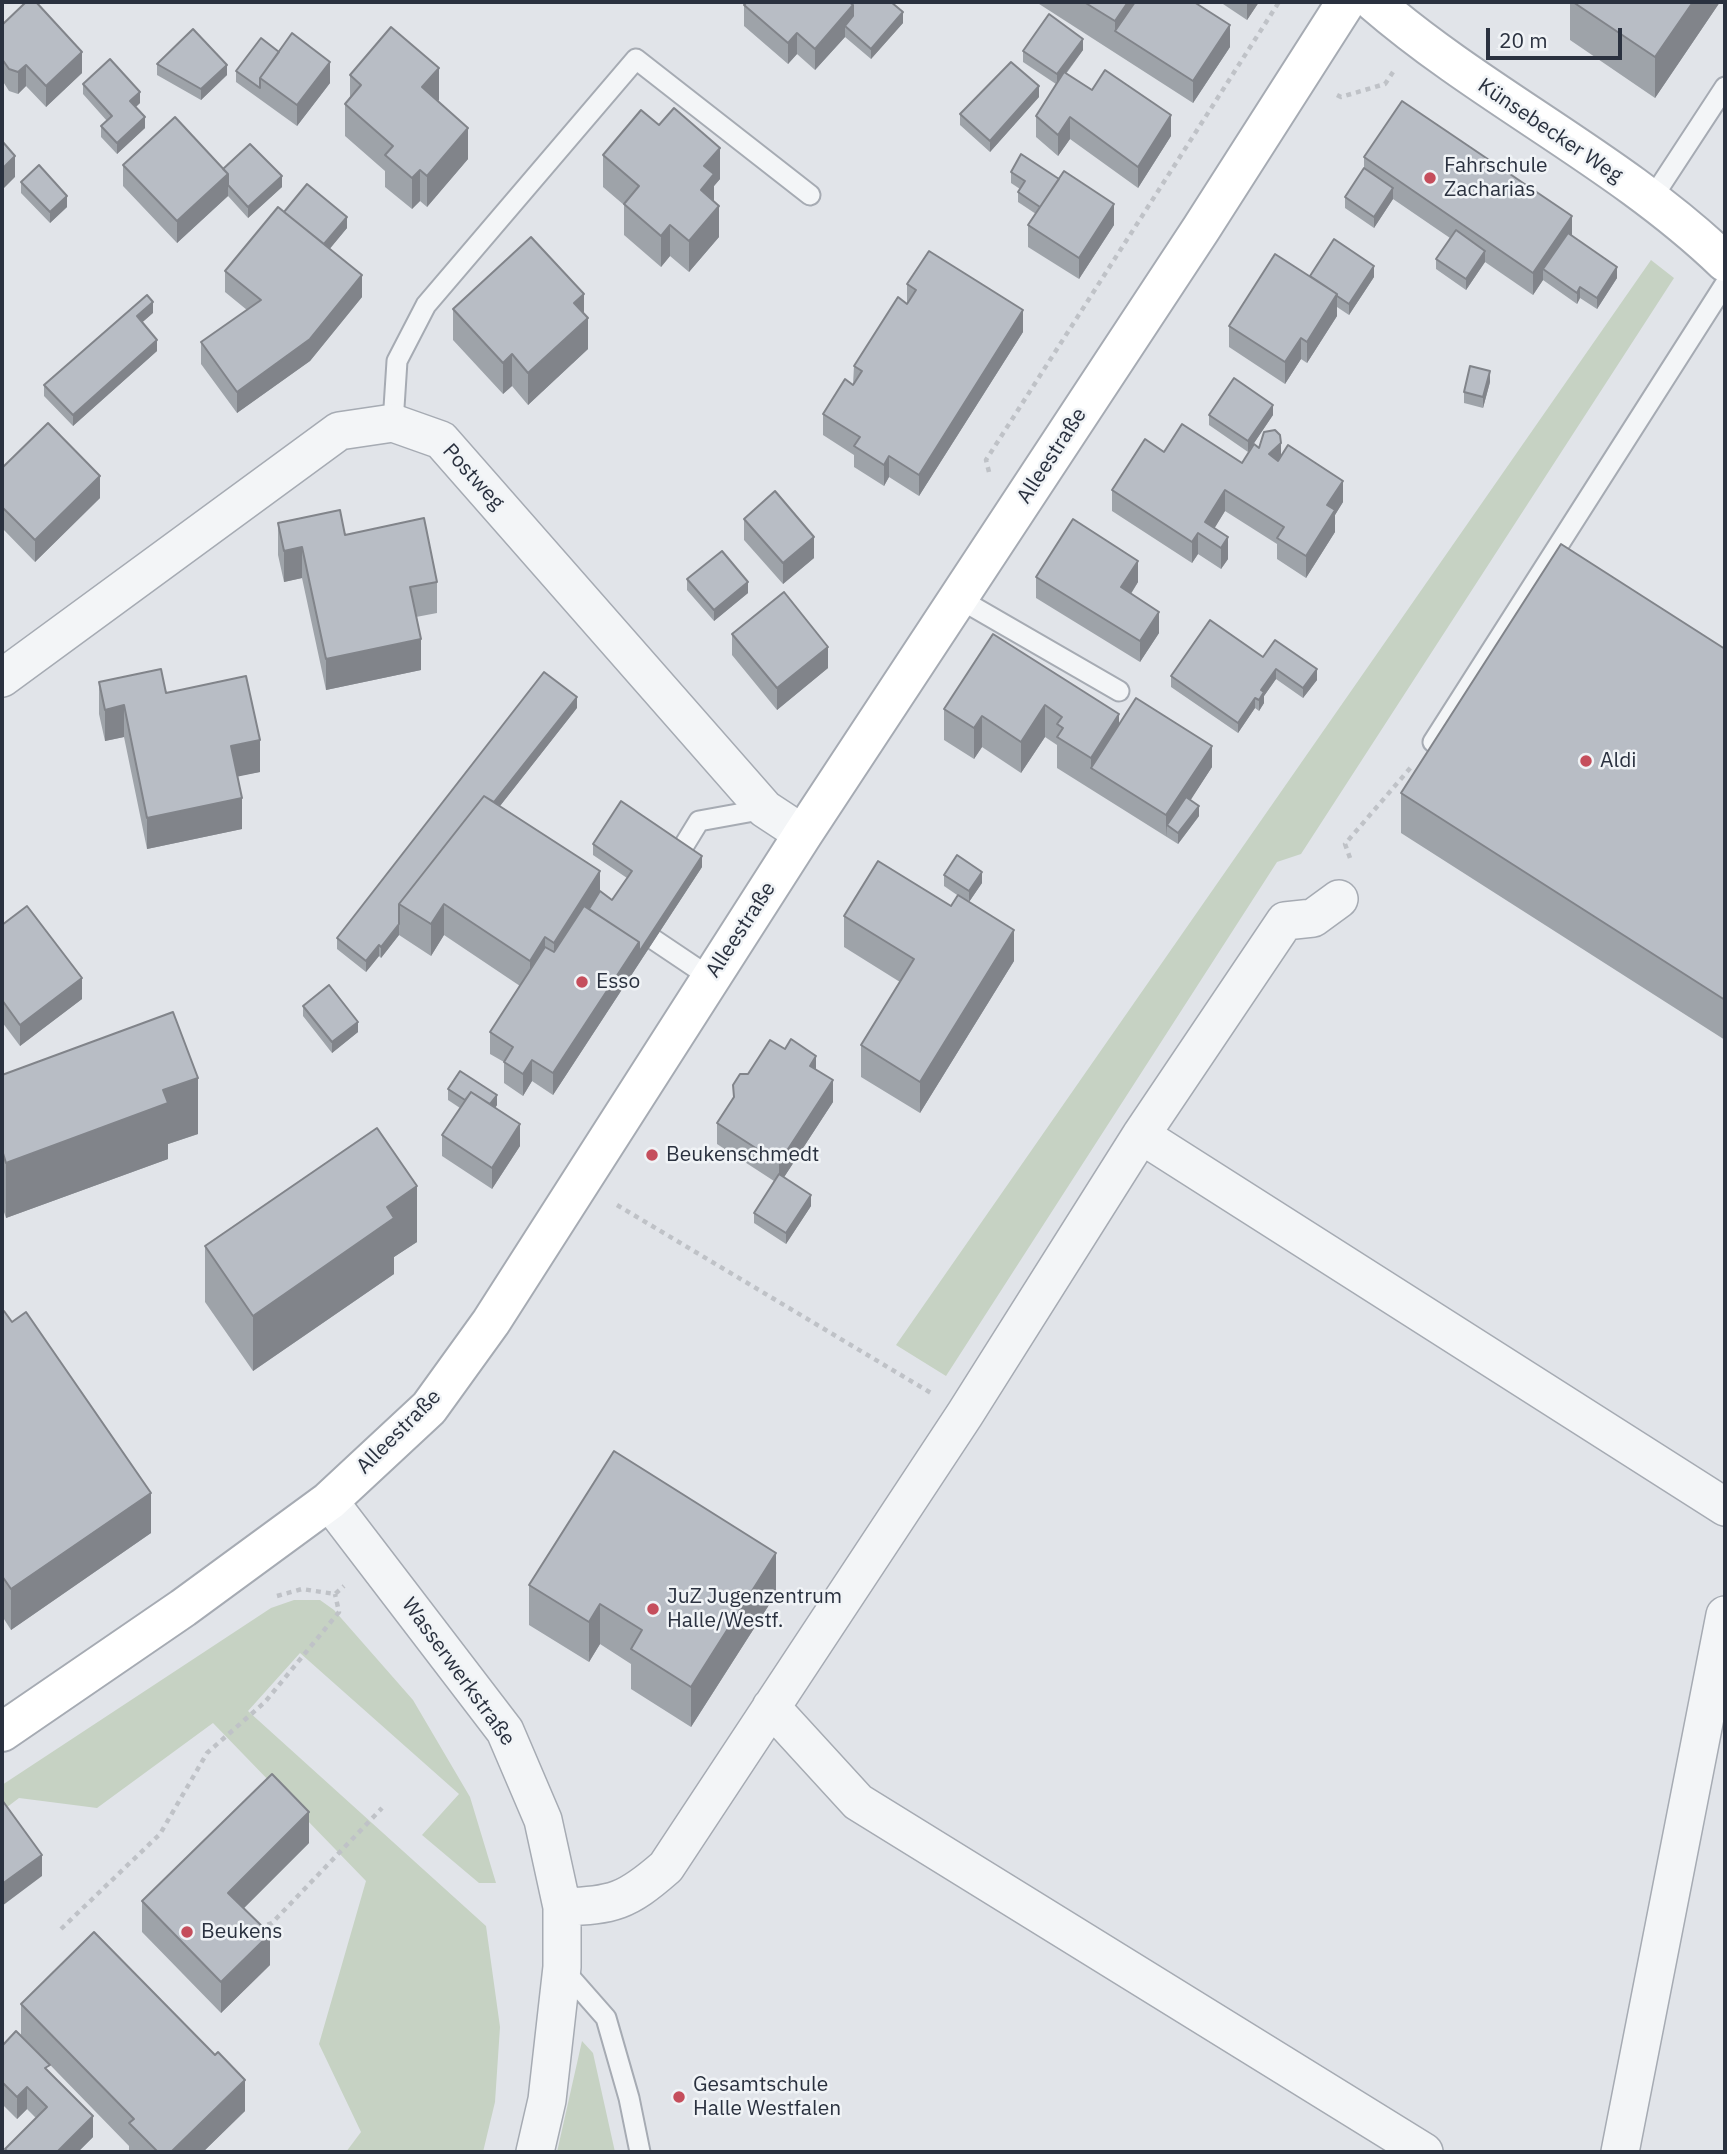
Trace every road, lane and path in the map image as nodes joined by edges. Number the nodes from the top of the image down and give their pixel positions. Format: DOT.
graph roads {
  1 [pos="1279,2"];
  2 [pos="1346,2"];
  3 [pos="1374,2"];
  4 [pos="1725,87"];
  5 [pos="810,195"];
  6 [pos="1651,200"];
  7 [pos="1725,262"];
  8 [pos="1725,284"];
  9 [pos="393,423"];
  10 [pos="1004,528"];
  11 [pos="958,598"];
  12 [pos="2,678"];
  13 [pos="1119,691"];
  14 [pos="1433,742"];
  15 [pos="765,809"];
  16 [pos="803,834"];
  17 [pos="663,881"];
  18 [pos="1339,899"];
  19 [pos="648,904"];
  20 [pos="711,978"];
  21 [pos="1142,1135"];
  22 [pos="580,1183"];
  23 [pos="965,1414"];
  24 [pos="329,1501"];
  25 [pos="1725,1507"];
  26 [pos="377,1560"];
  27 [pos="335,1594"];
  28 [pos="275,1596"];
  29 [pos="1725,1615"];
  30 [pos="771,1707"];
  31 [pos="2,1732"];
  32 [pos="382,1808"];
  33 [pos="562,1907"];
  34 [pos="61,1929"];
  35 [pos="250,1931"];
  36 [pos="562,1967"];
  37 [pos="535,2152"];
  38 [pos="639,2152"];
  39 [pos="1424,2152"];
  40 [pos="1620,2152"];
  1 -- 10 [label="path"];
  2 -- 10 [label="street, Alleestraße"];
  3 -- 6 [label="street, Künsebecker Weg"];
  4 -- 6 [label="lane"];
  5 -- 9 [label="lane"];
  6 -- 7 [label="street, Künsebecker Weg"];
  8 -- 14 [label="lane"];
  9 -- 12 [label="street, Postweg"];
  9 -- 15 [label="street, Postweg"];
  10 -- 11 [label="street, Alleestraße"];
  11 -- 13 [label="lane"];
  11 -- 16 [label="street, Alleestraße"];
  14 -- 18 [label="path"];
  15 -- 16 [label="street, Postweg"];
  15 -- 17 [label="lane"];
  16 -- 20 [label="street, Alleestraße"];
  18 -- 21 [label="street"];
  19 -- 20 [label="lane"];
  20 -- 22 [label="street, Alleestraße"];
  21 -- 23 [label="street"];
  21 -- 25 [label="street"];
  22 -- 23 [label="path"];
  22 -- 24 [label="street, Alleestraße"];
  23 -- 30 [label="street"];
  24 -- 26 [label="street, Wasserwerkstraße"];
  24 -- 31 [label="street, Alleestraße"];
  26 -- 27 [label="path"];
  26 -- 33 [label="street, Wasserwerkstraße"];
  27 -- 28 [label="path"];
  27 -- 34 [label="path"];
  29 -- 40 [label="street"];
  30 -- 33 [label="street"];
  30 -- 39 [label="street"];
  32 -- 35 [label="path"];
  33 -- 36 [label="street, Wasserwerkstraße"];
  36 -- 37 [label="street, Wasserwerkstraße"];
  36 -- 38 [label="lane"];
}
